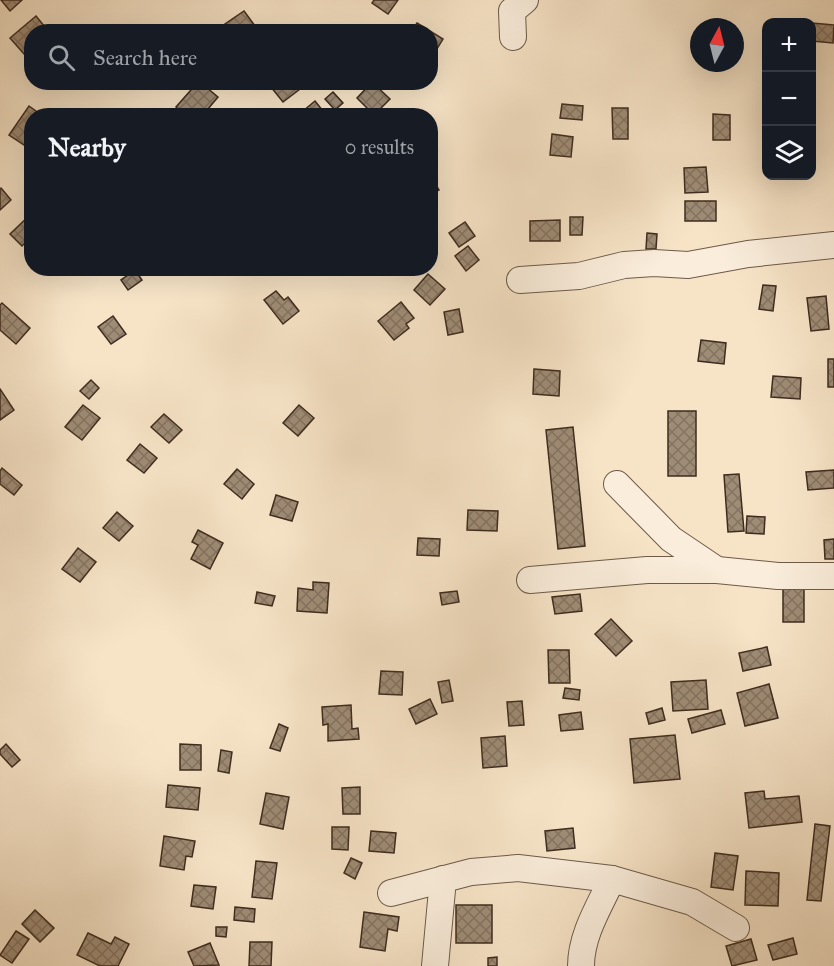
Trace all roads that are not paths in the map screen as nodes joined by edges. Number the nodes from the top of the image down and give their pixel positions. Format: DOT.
graph roads {
  1 [pos="525,0"];
  2 [pos="513,37"];
  3 [pos="834,245"];
  4 [pos="520,280"];
  5 [pos="617,484"];
  6 [pos="717,570"];
  7 [pos="834,576"];
  8 [pos="530,580"];
  9 [pos="443,879"];
  10 [pos="612,879"];
  11 [pos="391,893"];
  12 [pos="736,928"];
  13 [pos="435,966"];
  14 [pos="581,966"];
  1 -- 2 [label="street"];
  3 -- 4 [label="street"];
  5 -- 6 [label="street"];
  6 -- 7 [label="street"];
  6 -- 8 [label="street"];
  9 -- 10 [label="street"];
  9 -- 11 [label="street"];
  9 -- 13 [label="street"];
  10 -- 12 [label="street"];
  10 -- 14 [label="street"];
}
